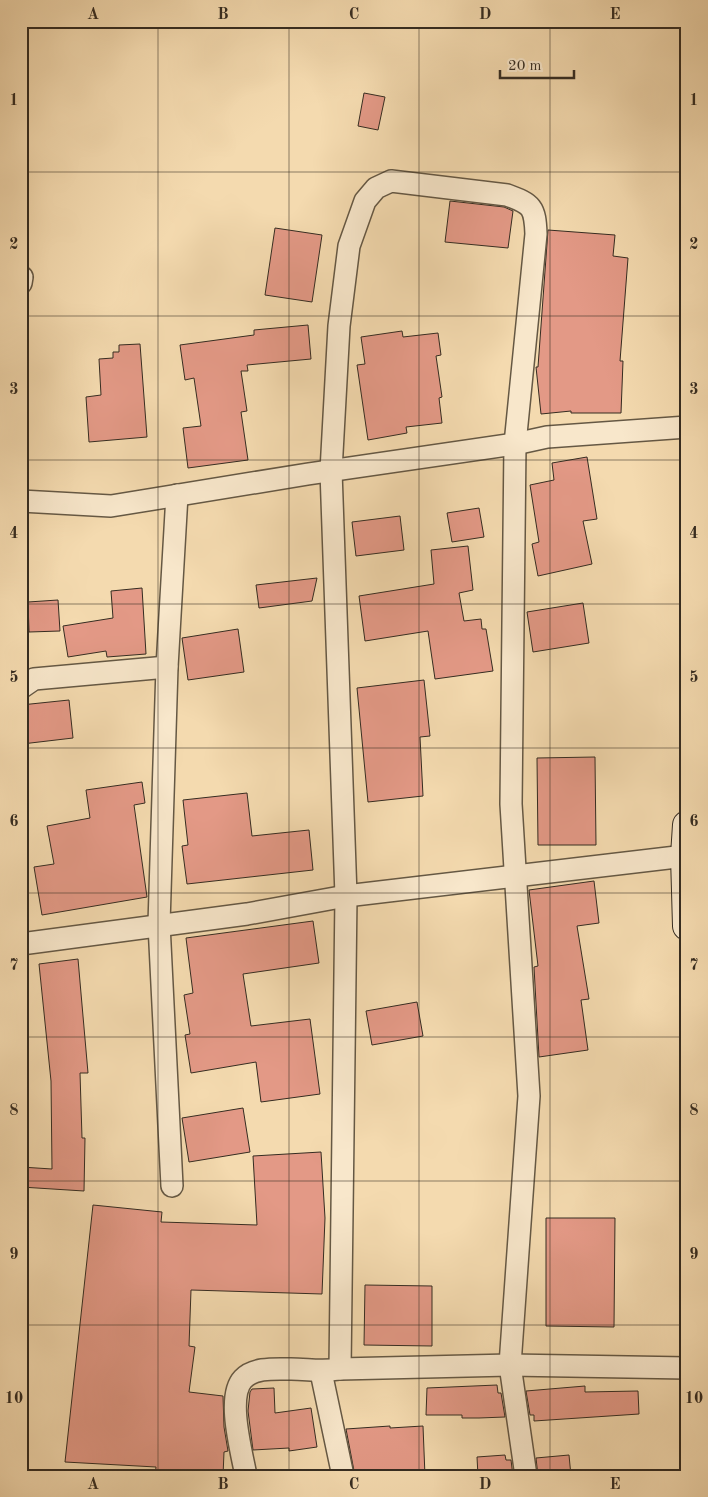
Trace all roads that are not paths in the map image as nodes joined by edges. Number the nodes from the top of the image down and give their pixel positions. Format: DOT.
graph roads {
  1 [pos="687,427"];
  2 [pos="515,444"];
  3 [pos="331,471"];
  4 [pos="177,496"];
  5 [pos="21,502"];
  6 [pos="167,667"];
  7 [pos="21,688"];
  8 [pos="687,825"];
  9 [pos="685,856"];
  10 [pos="514,875"];
  11 [pos="346,896"];
  12 [pos="160,924"];
  13 [pos="687,926"];
  14 [pos="21,944"];
  15 [pos="172,1186"];
  16 [pos="510,1365"];
  17 [pos="687,1368"];
  18 [pos="331,1371"];
  19 [pos="246,1476"];
  20 [pos="343,1476"];
  21 [pos="526,1476"];
  1 -- 2 [label="street"];
  2 -- 3 [label="street"];
  2 -- 3 [label="street"];
  2 -- 10 [label="street"];
  3 -- 4 [label="street"];
  3 -- 11 [label="street"];
  4 -- 5 [label="street"];
  4 -- 6 [label="street"];
  6 -- 7 [label="street"];
  6 -- 12 [label="street"];
  8 -- 9 [label="street"];
  9 -- 10 [label="street"];
  9 -- 13 [label="street"];
  10 -- 11 [label="street"];
  10 -- 16 [label="street"];
  11 -- 12 [label="street"];
  11 -- 18 [label="street"];
  12 -- 14 [label="street"];
  12 -- 15 [label="street"];
  16 -- 17 [label="street"];
  16 -- 18 [label="street"];
  16 -- 21 [label="street"];
  18 -- 19 [label="street"];
  18 -- 20 [label="street"];
}
